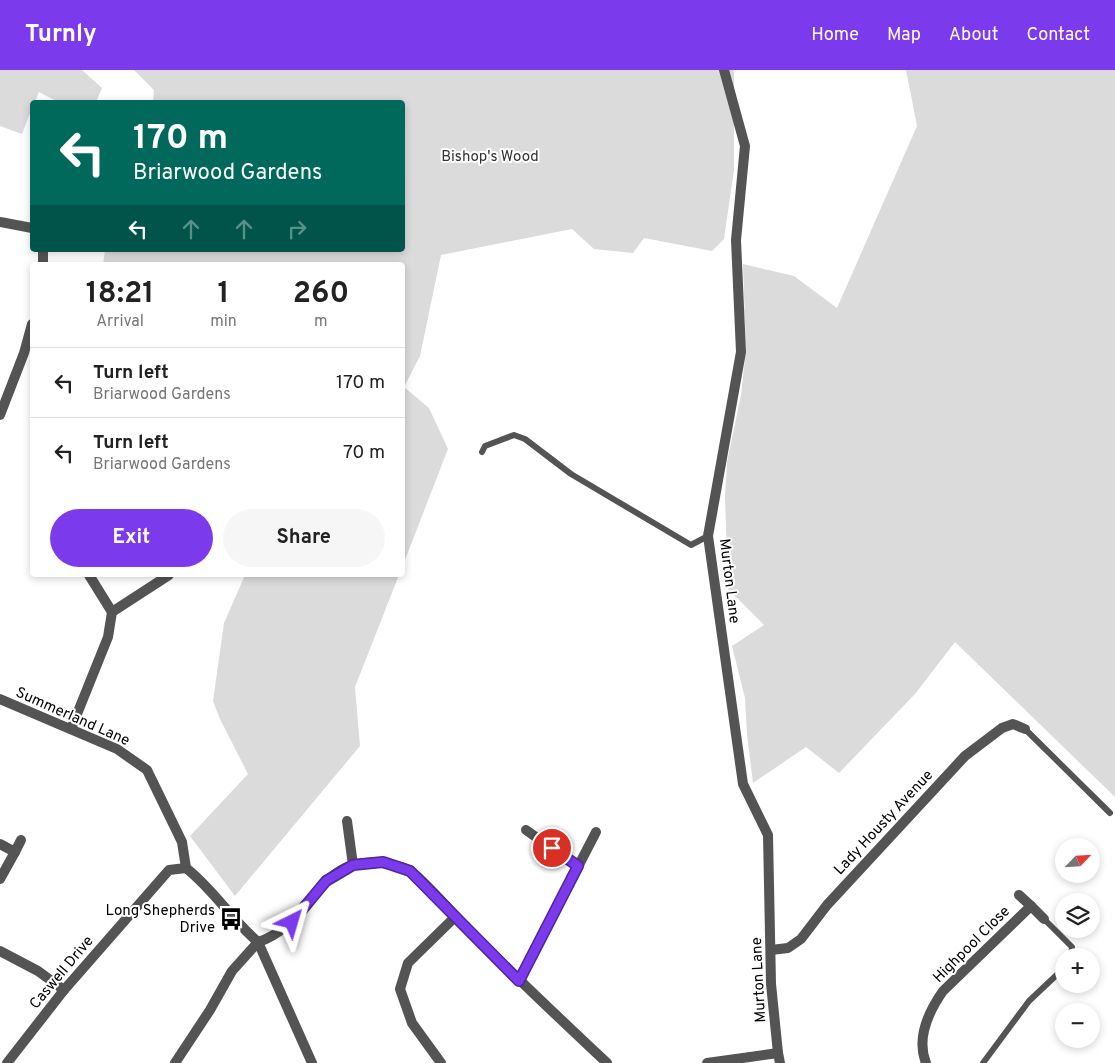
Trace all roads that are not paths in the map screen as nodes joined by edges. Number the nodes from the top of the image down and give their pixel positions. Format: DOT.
graph roads {
  1 [pos="724,70"];
  2 [pos="0,222"];
  3 [pos="30,228"];
  4 [pos="30,331"];
  5 [pos="0,414"];
  6 [pos="482,452"];
  7 [pos="708,536"];
  8 [pos="90,577"];
  9 [pos="166,577"];
  10 [pos="112,612"];
  11 [pos="0,699"];
  12 [pos="71,728"];
  13 [pos="1024,729"];
  14 [pos="1110,813"];
  15 [pos="347,821"];
  16 [pos="526,830"];
  17 [pos="596,832"];
  18 [pos="21,840"];
  19 [pos="0,844"];
  20 [pos="15,852"];
  21 [pos="353,865"];
  22 [pos="578,866"];
  23 [pos="186,868"];
  24 [pos="0,879"];
  25 [pos="1019,895"];
  26 [pos="1031,906"];
  27 [pos="455,916"];
  28 [pos="1044,919"];
  29 [pos="258,942"];
  30 [pos="1072,948"];
  31 [pos="771,950"];
  32 [pos="0,951"];
  33 [pos="1055,976"];
  34 [pos="519,981"];
  35 [pos="64,990"];
  36 [pos="779,1058"];
  37 [pos="310,1062"];
  38 [pos="7,1063"];
  39 [pos="176,1063"];
  40 [pos="440,1063"];
  41 [pos="607,1063"];
  42 [pos="707,1063"];
  43 [pos="926,1063"];
  44 [pos="983,1063"];
  1 -- 7 [label="street, Murton Lane"];
  2 -- 3 [label="street"];
  4 -- 5 [label="street"];
  6 -- 7 [label="lane"];
  7 -- 31 [label="street, Murton Lane"];
  8 -- 10 [label="street"];
  9 -- 10 [label="street"];
  10 -- 12 [label="street"];
  11 -- 12 [label="street, Summerland Lane"];
  12 -- 23 [label="street, Summerland Lane"];
  13 -- 14 [label="lane"];
  13 -- 31 [label="street, Lady Housty Avenue"];
  15 -- 21 [label="street"];
  16 -- 22 [label="street"];
  17 -- 22 [label="street"];
  18 -- 20 [label="street"];
  19 -- 20 [label="street"];
  20 -- 24 [label="street"];
  21 -- 27 [label="street"];
  21 -- 29 [label="street"];
  22 -- 34 [label="street"];
  23 -- 29 [label="street"];
  23 -- 35 [label="street, Caswell Drive"];
  25 -- 26 [label="street, Highpool Close"];
  26 -- 28 [label="street, Highpool Close"];
  26 -- 43 [label="street, Highpool Close"];
  27 -- 34 [label="street"];
  27 -- 40 [label="street"];
  28 -- 30 [label="lane"];
  29 -- 37 [label="street"];
  29 -- 39 [label="street"];
  31 -- 36 [label="street, Murton Lane"];
  32 -- 35 [label="street"];
  33 -- 44 [label="lane"];
  34 -- 41 [label="street"];
  35 -- 38 [label="street, Caswell Drive"];
  36 -- 42 [label="street"];
}
